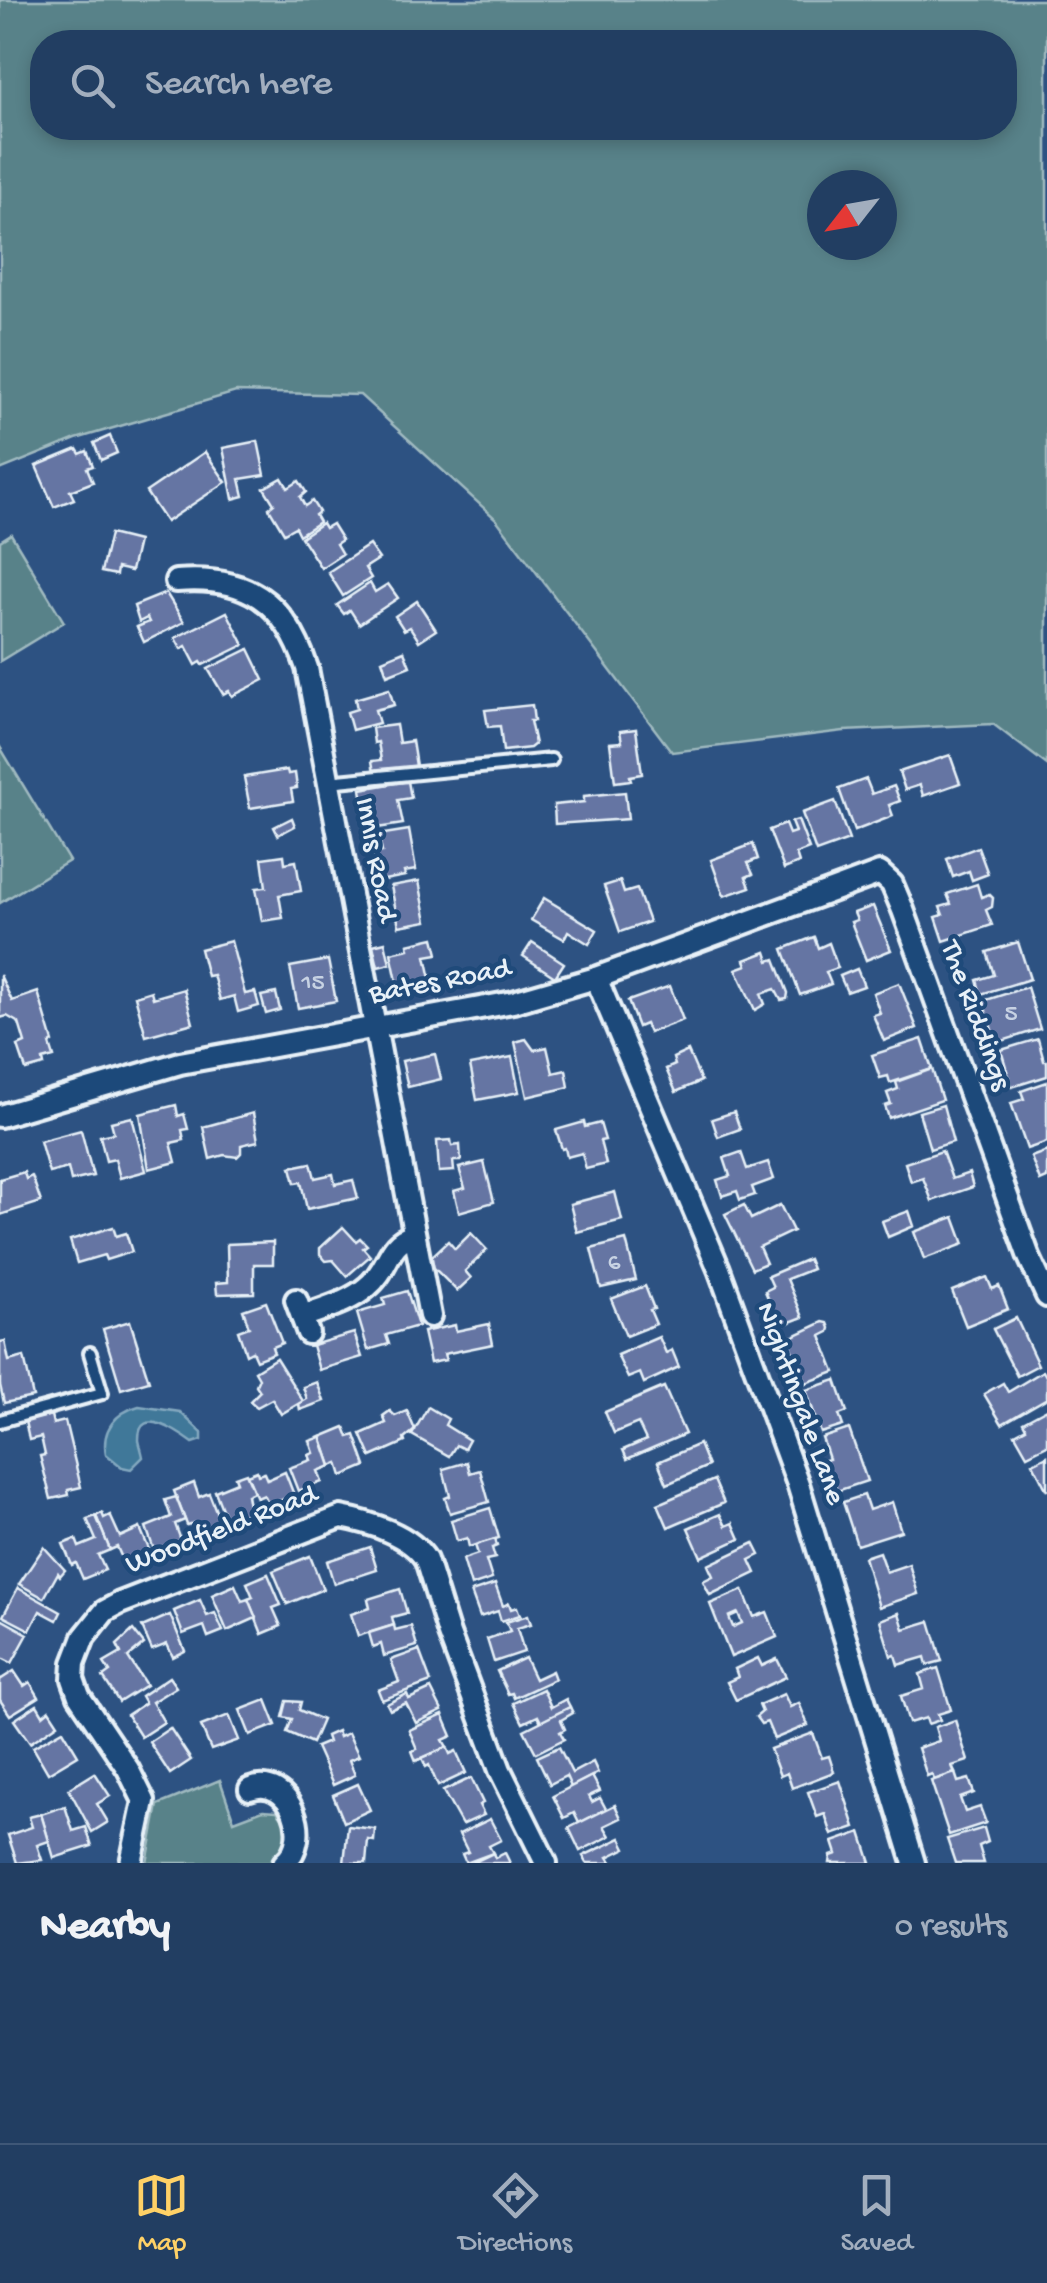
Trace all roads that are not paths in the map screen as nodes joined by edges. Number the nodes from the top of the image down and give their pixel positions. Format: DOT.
graph roads {
  1 [pos="176,581"];
  2 [pos="552,760"];
  3 [pos="328,782"];
  4 [pos="880,873"];
  5 [pos="596,978"];
  6 [pos="375,1025"];
  7 [pos="0,1116"];
  8 [pos="412,1236"];
  9 [pos="1047,1296"];
  10 [pos="430,1316"];
  11 [pos="302,1317"];
  12 [pos="90,1354"];
  13 [pos="0,1420"];
  14 [pos="250,1789"];
  15 [pos="131,1863"];
  16 [pos="284,1863"];
  17 [pos="546,1863"];
  18 [pos="914,1863"];
  1 -- 3 [label="street, Innis Road"];
  2 -- 3 [label="lane"];
  3 -- 6 [label="street, Innis Road"];
  4 -- 5 [label="street, Bates Road"];
  4 -- 9 [label="street, The Riddings"];
  5 -- 6 [label="street, Bates Road"];
  5 -- 18 [label="street, Nightingale Lane"];
  6 -- 7 [label="street, Bates Road"];
  6 -- 8 [label="street, Innis Road"];
  8 -- 10 [label="street, Innis Road"];
  8 -- 11 [label="street"];
  12 -- 13 [label="lane"];
  14 -- 16 [label="street"];
  15 -- 17 [label="street, Woodfield Road"];
}
